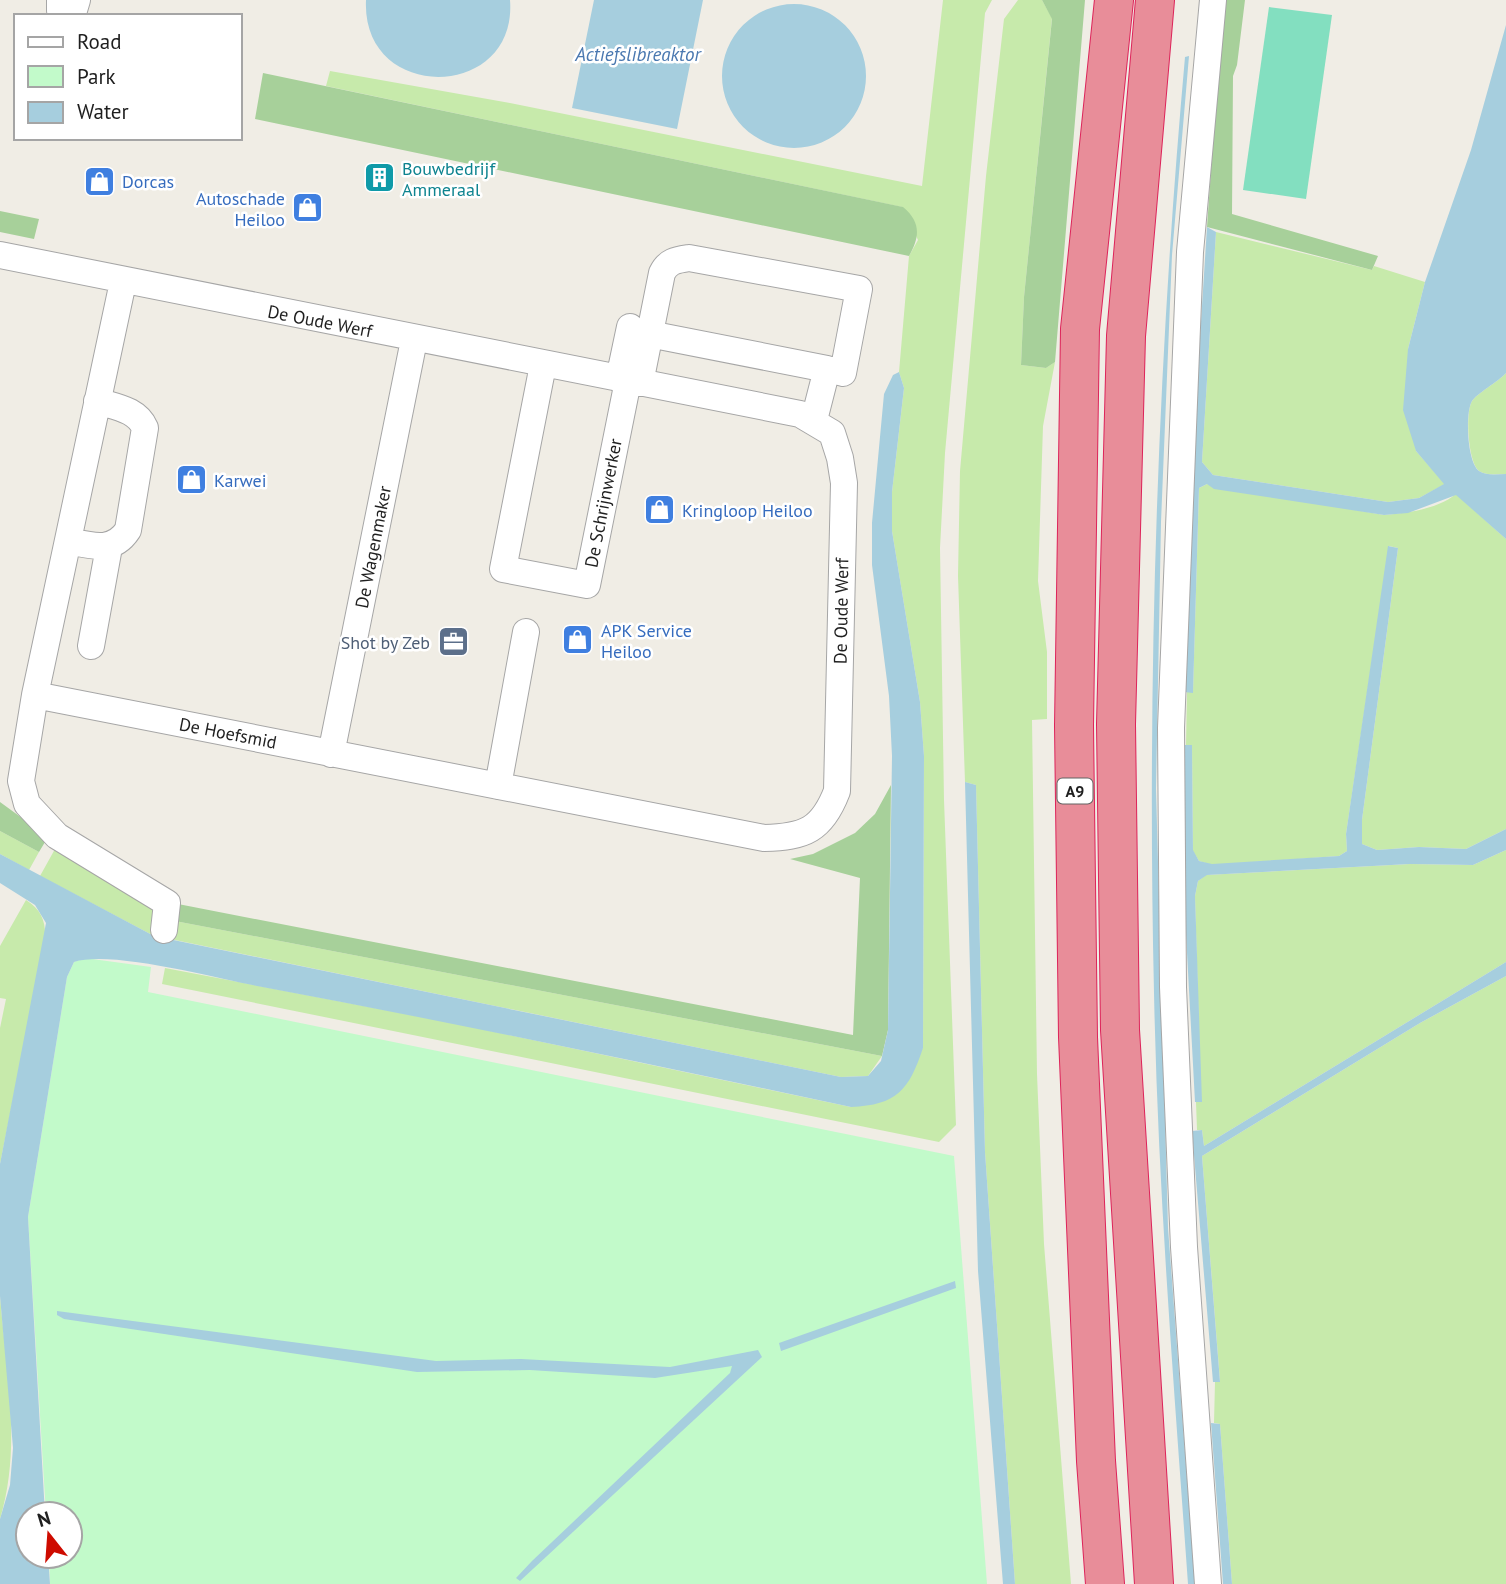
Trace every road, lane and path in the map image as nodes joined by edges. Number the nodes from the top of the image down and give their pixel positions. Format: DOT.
graph roads {
  1 [pos="60,0"];
  2 [pos="77,0"];
  3 [pos="1114,0"];
  4 [pos="1155,0"];
  5 [pos="1213,0"];
  6 [pos="0,256"];
  7 [pos="123,282"];
  8 [pos="639,330"];
  9 [pos="414,340"];
  10 [pos="543,365"];
  11 [pos="827,369"];
  12 [pos="629,381"];
  13 [pos="97,401"];
  14 [pos="814,419"];
  15 [pos="69,541"];
  16 [pos="109,547"];
  17 [pos="526,632"];
  18 [pos="91,646"];
  19 [pos="35,695"];
  20 [pos="331,754"];
  21 [pos="498,786"];
  22 [pos="829,812"];
  23 [pos="164,930"];
  24 [pos="1105,1584"];
  25 [pos="1154,1584"];
  26 [pos="1209,1584"];
  1 -- 2 [label="street"];
  3 -- 24 [label="highway, A9"];
  4 -- 25 [label="highway, A9"];
  5 -- 26 [label="street"];
  6 -- 7 [label="street, De Oude Werf"];
  7 -- 9 [label="street, De Oude Werf"];
  7 -- 13 [label="street"];
  8 -- 11 [label="street"];
  8 -- 11 [label="street"];
  8 -- 12 [label="street"];
  9 -- 10 [label="street, De Oude Werf"];
  9 -- 20 [label="street, De Wagenmaker"];
  10 -- 12 [label="street, De Oude Werf"];
  10 -- 12 [label="street, De Schrijnwerker"];
  11 -- 14 [label="street"];
  12 -- 14 [label="street, De Oude Werf"];
  13 -- 15 [label="street"];
  13 -- 16 [label="street"];
  14 -- 22 [label="street, De Oude Werf"];
  15 -- 16 [label="street"];
  15 -- 19 [label="street"];
  16 -- 18 [label="street"];
  17 -- 21 [label="street"];
  19 -- 20 [label="street, De Hoefsmid"];
  19 -- 23 [label="street"];
  20 -- 21 [label="street, De Hoefsmid"];
  21 -- 22 [label="street, De Hoefsmid"];
}
